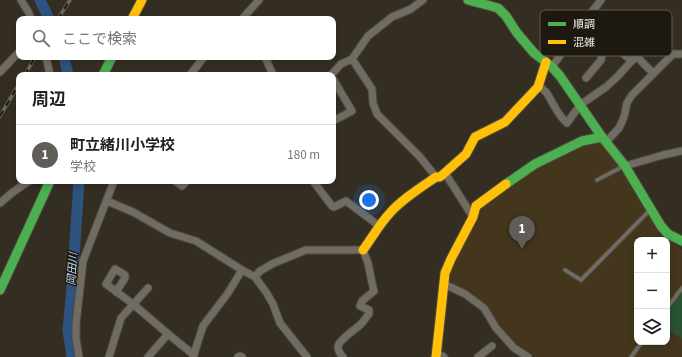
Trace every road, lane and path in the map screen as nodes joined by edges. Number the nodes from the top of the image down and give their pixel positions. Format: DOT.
graph roads {
  1 [pos="21,0"];
  2 [pos="142,0"];
  3 [pos="259,0"];
  4 [pos="423,0"];
  5 [pos="468,0"];
  6 [pos="601,0"];
  7 [pos="593,10"];
  8 [pos="30,16"];
  9 [pos="134,16"];
  10 [pos="245,16"];
  11 [pos="682,54"];
  12 [pos="16,55"];
  13 [pos="672,55"];
  14 [pos="556,56"];
  15 [pos="602,56"];
  16 [pos="626,56"];
  17 [pos="671,56"];
  18 [pos="352,59"];
  19 [pos="47,60"];
  20 [pos="110,60"];
  21 [pos="202,60"];
  22 [pos="266,60"];
  23 [pos="632,61"];
  24 [pos="549,64"];
  25 [pos="0,72"];
  26 [pos="49,72"];
  27 [pos="104,72"];
  28 [pos="192,72"];
  29 [pos="272,72"];
  30 [pos="333,72"];
  31 [pos="653,74"];
  32 [pos="586,78"];
  33 [pos="336,84"];
  34 [pos="538,85"];
  35 [pos="580,105"];
  36 [pos="336,119"];
  37 [pos="604,140"];
  38 [pos="682,151"];
  39 [pos="625,166"];
  40 [pos="440,175"];
  41 [pos="597,180"];
  42 [pos="25,184"];
  43 [pos="49,184"];
  44 [pos="113,184"];
  45 [pos="315,184"];
  46 [pos="107,201"];
  47 [pos="0,203"];
  48 [pos="651,210"];
  49 [pos="473,217"];
  50 [pos="379,226"];
  51 [pos="682,242"];
  52 [pos="363,250"];
  53 [pos="242,270"];
  54 [pos="566,270"];
  55 [pos="255,277"];
  56 [pos="444,284"];
  57 [pos="148,288"];
  58 [pos="682,288"];
  59 [pos="0,290"];
  60 [pos="116,292"];
  61 [pos="133,304"];
  62 [pos="670,304"];
  63 [pos="168,334"];
  64 [pos="640,345"];
  65 [pos="492,346"];
  66 [pos="193,356"];
  67 [pos="439,356"];
  68 [pos="79,357"];
  69 [pos="109,357"];
  70 [pos="148,357"];
  71 [pos="238,357"];
  72 [pos="242,357"];
  73 [pos="307,357"];
  74 [pos="344,357"];
  75 [pos="478,357"];
  76 [pos="528,357"];
  77 [pos="631,357"];
  1 -- 8 [label="street"];
  2 -- 9 [label="street"];
  3 -- 10 [label="street"];
  4 -- 18 [label="street"];
  5 -- 24 [label="street"];
  6 -- 7 [label="street"];
  11 -- 13 [label="street"];
  12 -- 25 [label="street"];
  14 -- 24 [label="street"];
  15 -- 32 [label="street"];
  16 -- 23 [label="street"];
  17 -- 31 [label="street"];
  18 -- 30 [label="street"];
  18 -- 40 [label="street"];
  19 -- 26 [label="street"];
  20 -- 27 [label="street"];
  21 -- 28 [label="street"];
  22 -- 29 [label="street"];
  23 -- 31 [label="street"];
  23 -- 35 [label="street"];
  24 -- 34 [label="street"];
  24 -- 35 [label="street"];
  31 -- 37 [label="street"];
  33 -- 36 [label="street"];
  34 -- 35 [label="street"];
  34 -- 40 [label="street"];
  35 -- 37 [label="street"];
  37 -- 39 [label="street"];
  37 -- 49 [label="street"];
  38 -- 39 [label="street"];
  39 -- 41 [label="lane"];
  39 -- 48 [label="street"];
  40 -- 49 [label="street"];
  40 -- 50 [label="street"];
  42 -- 47 [label="street"];
  43 -- 59 [label="street"];
  44 -- 46 [label="street"];
  45 -- 50 [label="street"];
  46 -- 53 [label="street"];
  46 -- 68 [label="street"];
  48 -- 51 [label="street"];
  48 -- 54 [label="lane"];
  49 -- 56 [label="street"];
  50 -- 52 [label="street"];
  52 -- 55 [label="street"];
  52 -- 74 [label="street"];
  53 -- 55 [label="street"];
  53 -- 66 [label="street"];
  55 -- 73 [label="street"];
  56 -- 67 [label="street"];
  56 -- 76 [label="street"];
  57 -- 61 [label="street"];
  58 -- 62 [label="lane"];
  60 -- 61 [label="street"];
  61 -- 63 [label="street"];
  61 -- 69 [label="street"];
  63 -- 66 [label="street"];
  63 -- 70 [label="street"];
  64 -- 77 [label="lane"];
  65 -- 75 [label="street"];
  71 -- 72 [label="street"];
}
